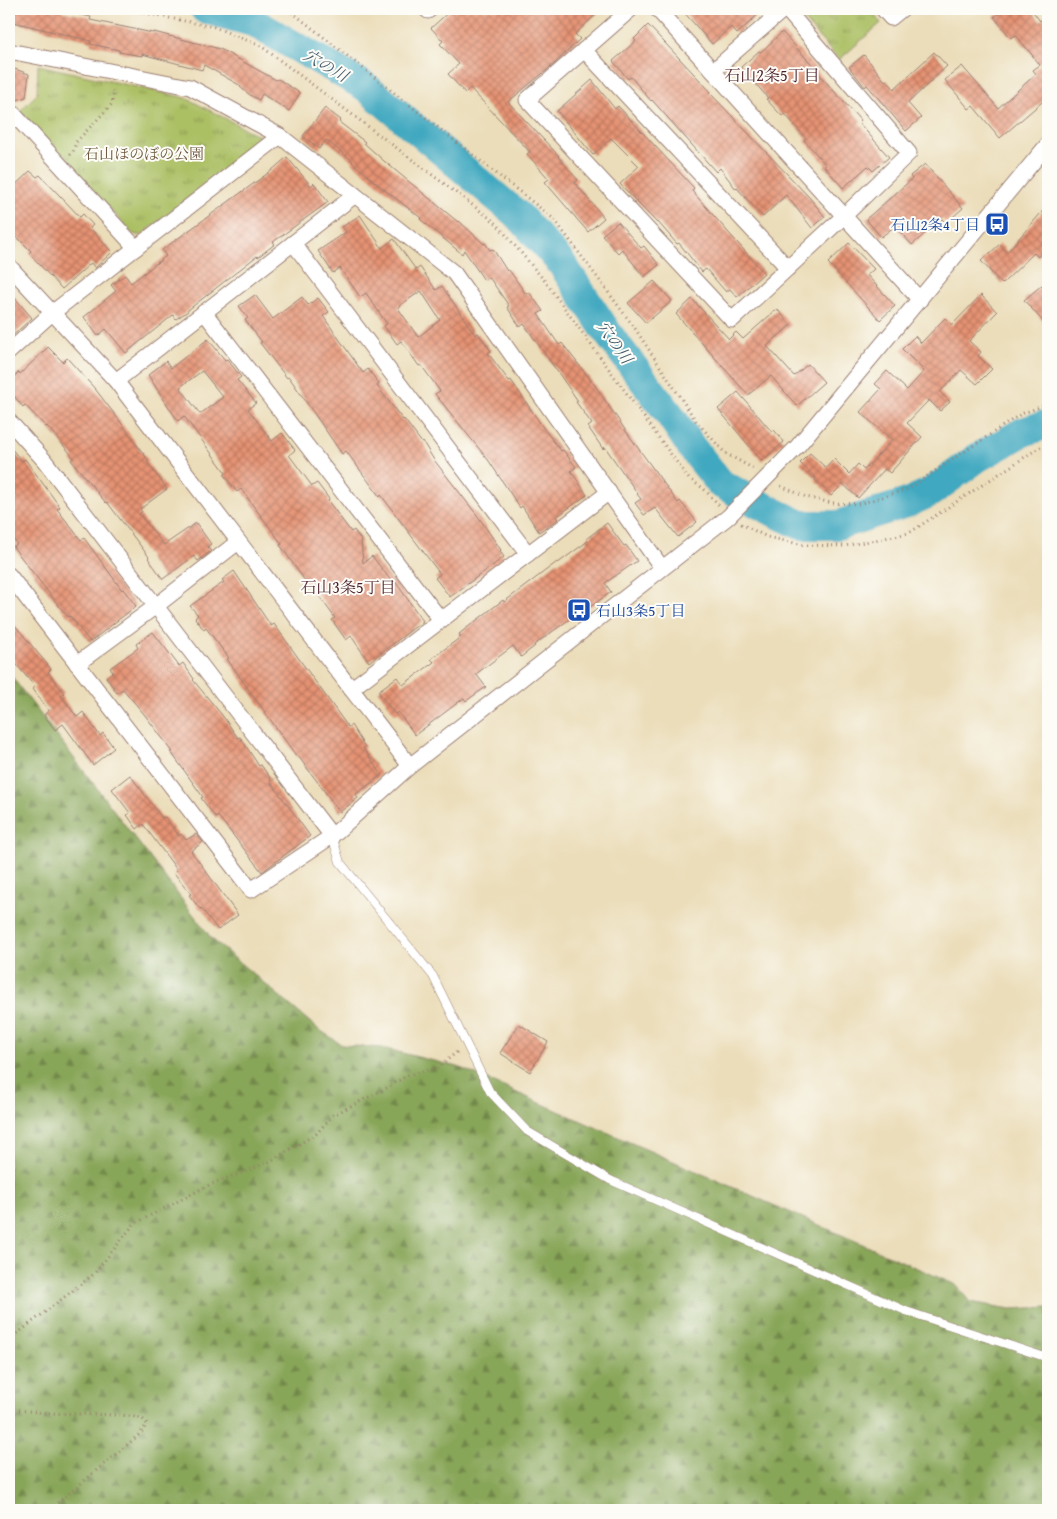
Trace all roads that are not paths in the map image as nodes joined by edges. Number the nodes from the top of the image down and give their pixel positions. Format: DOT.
graph roads {
  1 [pos="426,9"];
  2 [pos="430,9"];
  3 [pos="631,9"];
  4 [pos="657,9"];
  5 [pos="785,9"];
  6 [pos="884,9"];
  7 [pos="902,9"];
  8 [pos="584,50"];
  9 [pos="9,51"];
  10 [pos="713,71"];
  11 [pos="9,109"];
  12 [pos="280,136"];
  13 [pos="1048,144"];
  14 [pos="355,195"];
  15 [pos="844,216"];
  16 [pos="293,243"];
  17 [pos="136,248"];
  18 [pos="9,266"];
  19 [pos="788,268"];
  20 [pos="920,300"];
  21 [pos="204,312"];
  22 [pos="52,313"];
  23 [pos="9,352"];
  24 [pos="116,381"];
  25 [pos="9,422"];
  26 [pos="609,492"];
  27 [pos="238,542"];
  28 [pos="528,554"];
  29 [pos="662,568"];
  30 [pos="9,575"];
  31 [pos="156,606"];
  32 [pos="441,620"];
  33 [pos="77,664"];
  34 [pos="351,689"];
  35 [pos="410,766"];
  36 [pos="332,836"];
  37 [pos="1048,1358"];
  1 -- 2 [label="street"];
  3 -- 8 [label="street"];
  4 -- 10 [label="street"];
  5 -- 10 [label="street"];
  5 -- 15 [label="street"];
  6 -- 7 [label="street"];
  8 -- 19 [label="street"];
  8 -- 19 [label="street"];
  9 -- 12 [label="street"];
  10 -- 15 [label="street"];
  11 -- 17 [label="street"];
  12 -- 14 [label="street"];
  12 -- 17 [label="street"];
  13 -- 20 [label="street"];
  14 -- 16 [label="street"];
  14 -- 26 [label="street"];
  15 -- 19 [label="street"];
  15 -- 20 [label="street"];
  16 -- 21 [label="street"];
  16 -- 28 [label="street"];
  17 -- 22 [label="street"];
  18 -- 22 [label="street"];
  20 -- 29 [label="street"];
  21 -- 24 [label="street"];
  21 -- 32 [label="street"];
  22 -- 23 [label="street"];
  22 -- 24 [label="street"];
  24 -- 27 [label="street"];
  25 -- 31 [label="street"];
  26 -- 28 [label="street"];
  26 -- 29 [label="street"];
  27 -- 31 [label="street"];
  27 -- 34 [label="street"];
  28 -- 32 [label="street"];
  29 -- 35 [label="street"];
  30 -- 33 [label="street"];
  31 -- 33 [label="street"];
  31 -- 36 [label="street"];
  32 -- 34 [label="street"];
  33 -- 36 [label="street"];
  34 -- 35 [label="street"];
  35 -- 36 [label="street"];
  36 -- 37 [label="lane"];
}
